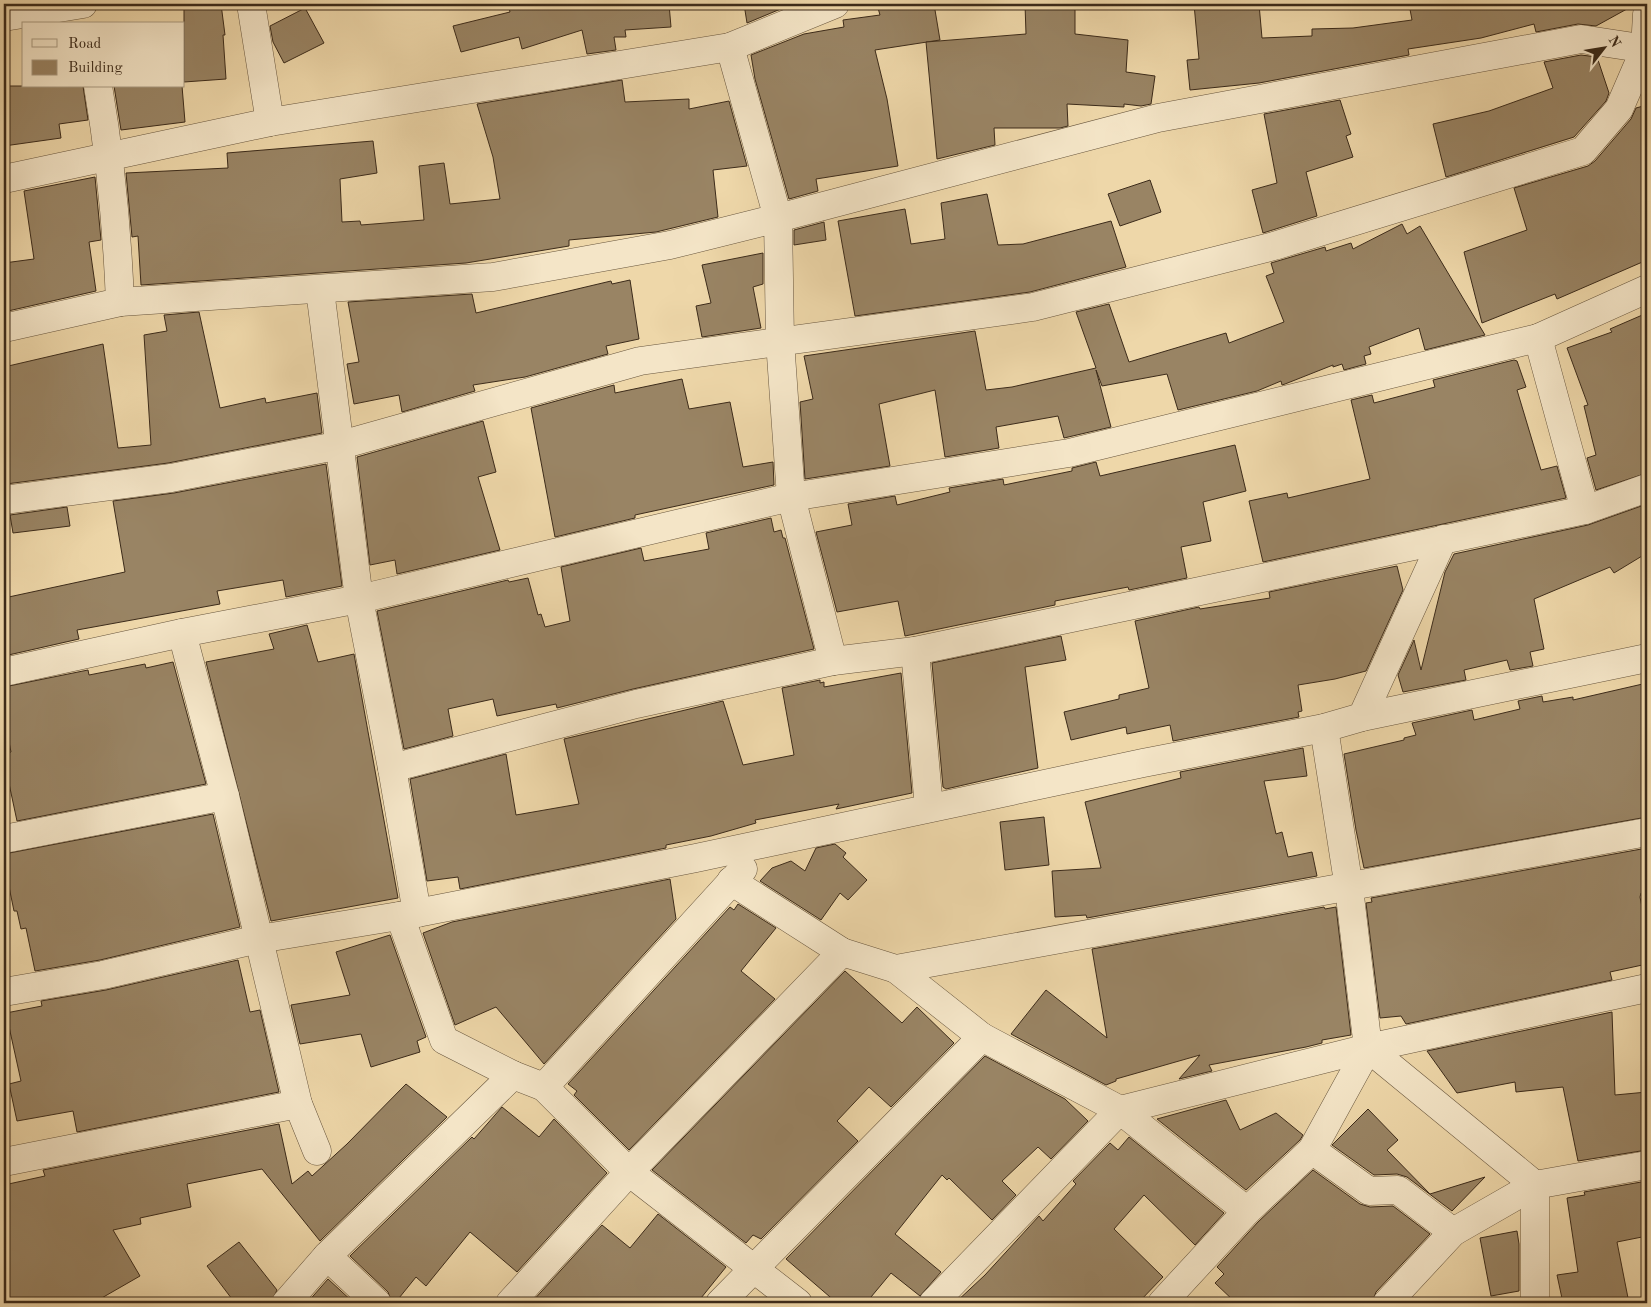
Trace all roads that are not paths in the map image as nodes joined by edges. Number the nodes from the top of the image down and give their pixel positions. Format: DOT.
graph roads {
  1 [pos="83,4"];
  2 [pos="251,4"];
  3 [pos="835,4"];
  4 [pos="1647,14"];
  5 [pos="4,17"];
  6 [pos="86,22"];
  7 [pos="730,47"];
  8 [pos="1646,49"];
  9 [pos="98,88"];
  10 [pos="270,122"];
  11 [pos="110,157"];
  12 [pos="4,179"];
  13 [pos="778,218"];
  14 [pos="1647,289"];
  15 [pos="320,290"];
  16 [pos="120,302"];
  17 [pos="4,328"];
  18 [pos="1538,338"];
  19 [pos="780,341"];
  20 [pos="341,445"];
  21 [pos="1647,488"];
  22 [pos="791,497"];
  23 [pos="4,500"];
  24 [pos="1585,510"];
  25 [pos="1443,539"];
  26 [pos="359,599"];
  27 [pos="182,633"];
  28 [pos="915,652"];
  29 [pos="1647,658"];
  30 [pos="833,661"];
  31 [pos="4,672"];
  32 [pos="1362,717"];
  33 [pos="1324,728"];
  34 [pos="392,768"];
  35 [pos="225,796"];
  36 [pos="929,808"];
  37 [pos="1647,832"];
  38 [pos="4,840"];
  39 [pos="772,841"];
  40 [pos="730,881"];
  41 [pos="1349,888"];
  42 [pos="408,915"];
  43 [pos="259,939"];
  44 [pos="842,952"];
  45 [pos="896,969"];
  46 [pos="1647,988"];
  47 [pos="4,992"];
  48 [pos="982,1037"];
  49 [pos="1368,1048"];
  50 [pos="513,1075"];
  51 [pos="544,1087"];
  52 [pos="298,1104"];
  53 [pos="1120,1110"];
  54 [pos="1312,1150"];
  55 [pos="317,1151"];
  56 [pos="4,1162"];
  57 [pos="1647,1165"];
  58 [pos="629,1172"];
  59 [pos="1534,1185"];
  60 [pos="1247,1211"];
  61 [pos="1454,1232"];
  62 [pos="327,1256"];
  63 [pos="753,1268"];
  64 [pos="286,1303"];
  65 [pos="377,1303"];
  66 [pos="510,1303"];
  67 [pos="720,1303"];
  68 [pos="798,1303"];
  69 [pos="933,1303"];
  70 [pos="1162,1303"];
  71 [pos="1387,1303"];
  72 [pos="1535,1303"];
  1 -- 5 [label="street"];
  1 -- 6 [label="street"];
  2 -- 10 [label="street"];
  3 -- 7 [label="street"];
  4 -- 8 [label="street"];
  7 -- 10 [label="street"];
  7 -- 13 [label="street"];
  8 -- 13 [label="street"];
  8 -- 19 [label="street"];
  9 -- 11 [label="street"];
  10 -- 11 [label="street"];
  11 -- 12 [label="street"];
  11 -- 16 [label="street"];
  13 -- 15 [label="street"];
  13 -- 19 [label="street"];
  14 -- 18 [label="street"];
  15 -- 16 [label="street"];
  15 -- 20 [label="street"];
  16 -- 17 [label="street"];
  18 -- 22 [label="street"];
  18 -- 24 [label="street"];
  19 -- 20 [label="street"];
  19 -- 22 [label="street"];
  20 -- 23 [label="street"];
  20 -- 26 [label="street"];
  21 -- 24 [label="street"];
  22 -- 26 [label="street"];
  22 -- 30 [label="street"];
  24 -- 25 [label="street"];
  25 -- 28 [label="street"];
  25 -- 32 [label="street"];
  26 -- 27 [label="street"];
  26 -- 34 [label="street"];
  27 -- 31 [label="street"];
  27 -- 35 [label="street"];
  28 -- 30 [label="street"];
  28 -- 36 [label="street"];
  29 -- 32 [label="street"];
  30 -- 34 [label="street"];
  32 -- 33 [label="street"];
  33 -- 36 [label="street"];
  33 -- 41 [label="street"];
  34 -- 42 [label="street"];
  35 -- 38 [label="street"];
  35 -- 43 [label="street"];
  36 -- 39 [label="street"];
  37 -- 41 [label="street"];
  39 -- 40 [label="street"];
  39 -- 42 [label="street"];
  40 -- 44 [label="street"];
  40 -- 51 [label="street"];
  41 -- 45 [label="street"];
  41 -- 49 [label="street"];
  42 -- 43 [label="street"];
  42 -- 50 [label="street"];
  43 -- 47 [label="street"];
  43 -- 52 [label="street"];
  44 -- 45 [label="street"];
  44 -- 58 [label="street"];
  45 -- 48 [label="street"];
  46 -- 49 [label="street"];
  48 -- 53 [label="street"];
  48 -- 63 [label="street"];
  49 -- 53 [label="street"];
  49 -- 54 [label="street"];
  49 -- 59 [label="street"];
  50 -- 51 [label="street"];
  50 -- 62 [label="street"];
  51 -- 58 [label="street"];
  52 -- 55 [label="street"];
  52 -- 56 [label="street"];
  53 -- 60 [label="street"];
  53 -- 69 [label="street"];
  54 -- 60 [label="street"];
  54 -- 61 [label="street"];
  57 -- 59 [label="street"];
  58 -- 63 [label="street"];
  58 -- 66 [label="street"];
  59 -- 61 [label="street"];
  59 -- 72 [label="street"];
  60 -- 70 [label="street"];
  61 -- 71 [label="street"];
  62 -- 64 [label="street"];
  62 -- 65 [label="street"];
  63 -- 67 [label="street"];
  63 -- 68 [label="street"];
}
